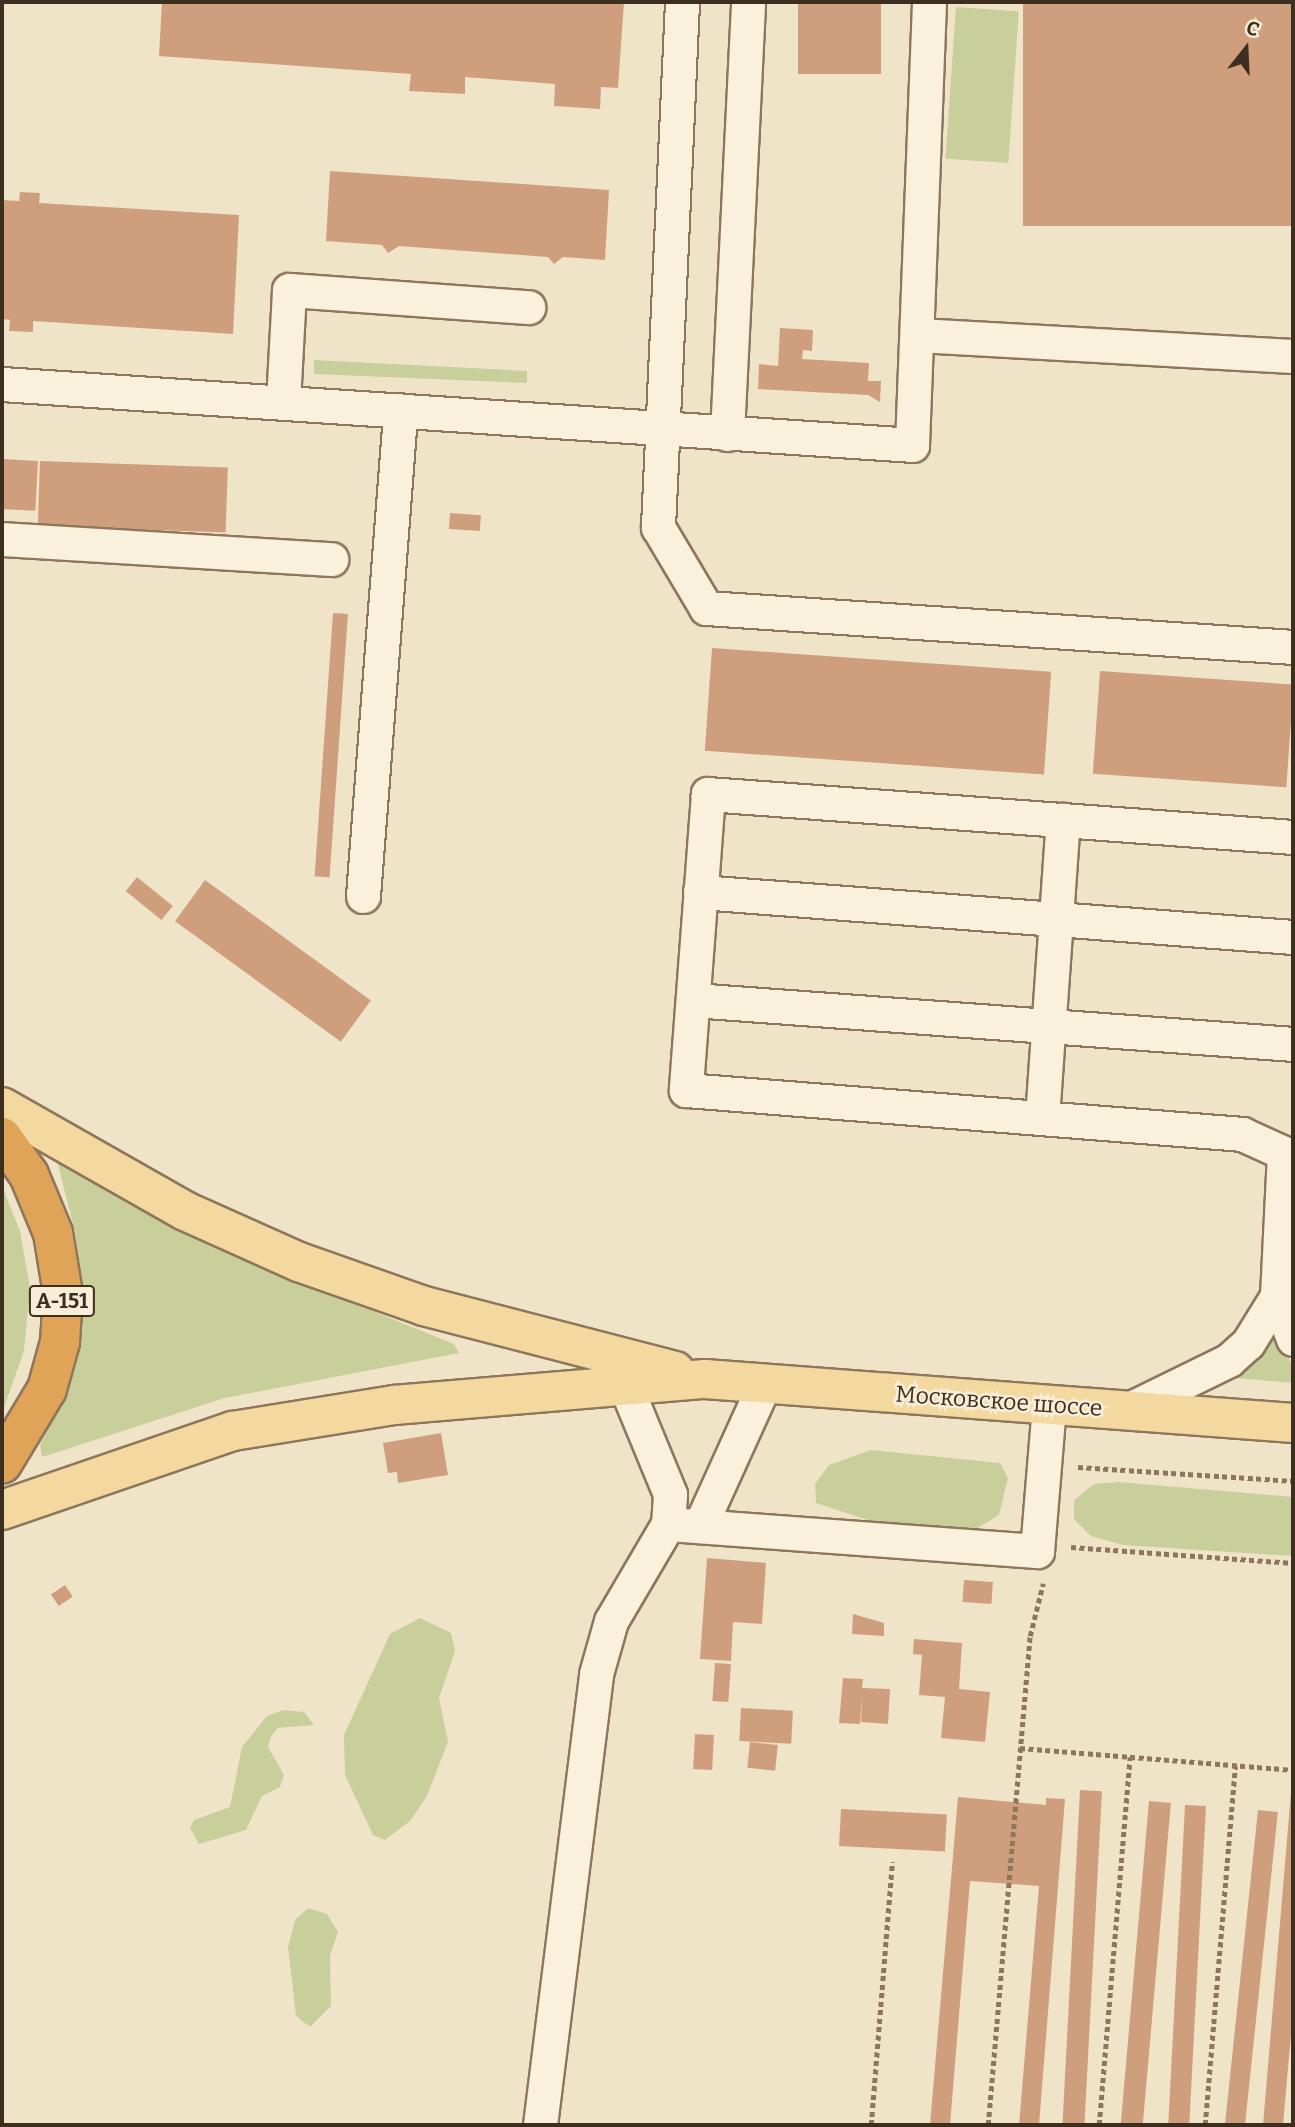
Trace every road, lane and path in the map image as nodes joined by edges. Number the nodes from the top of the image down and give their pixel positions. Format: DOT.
graph roads {
  1 [pos="682,2"];
  2 [pos="748,2"];
  3 [pos="929,2"];
  4 [pos="528,307"];
  5 [pos="917,335"];
  6 [pos="1293,356"];
  7 [pos="2,384"];
  8 [pos="283,402"];
  9 [pos="400,410"];
  10 [pos="658,429"];
  11 [pos="727,433"];
  12 [pos="2,539"];
  13 [pos="331,559"];
  14 [pos="1293,647"];
  15 [pos="1063,820"];
  16 [pos="1293,837"];
  17 [pos="701,892"];
  18 [pos="363,897"];
  19 [pos="1056,919"];
  20 [pos="1293,937"];
  21 [pos="693,1000"];
  22 [pos="1048,1026"];
  23 [pos="1293,1044"];
  24 [pos="2,1107"];
  25 [pos="1042,1118"];
  26 [pos="2,1137"];
  27 [pos="1289,1154"];
  28 [pos="1276,1296"];
  29 [pos="1293,1339"];
  30 [pos="705,1379"];
  31 [pos="765,1383"];
  32 [pos="625,1385"];
  33 [pos="1049,1405"];
  34 [pos="1125,1411"];
  35 [pos="1293,1423"];
  36 [pos="2,1464"];
  37 [pos="1044,1465"];
  38 [pos="1293,1481"];
  39 [pos="2,1510"];
  40 [pos="684,1525"];
  41 [pos="1042,1545"];
  42 [pos="1293,1563"];
  43 [pos="1020,1748"];
  44 [pos="1130,1757"];
  45 [pos="1235,1766"];
  46 [pos="1293,1770"];
  47 [pos="892,1863"];
  48 [pos="540,2125"];
  49 [pos="871,2125"];
  50 [pos="988,2125"];
  51 [pos="1099,2125"];
  52 [pos="1205,2125"];
  1 -- 10 [label="lane"];
  2 -- 11 [label="lane"];
  3 -- 5 [label="lane"];
  4 -- 8 [label="lane"];
  5 -- 6 [label="lane"];
  5 -- 11 [label="lane"];
  7 -- 8 [label="lane"];
  8 -- 9 [label="lane"];
  9 -- 10 [label="lane"];
  9 -- 18 [label="lane"];
  10 -- 11 [label="lane"];
  10 -- 14 [label="lane"];
  12 -- 13 [label="lane"];
  15 -- 16 [label="lane"];
  15 -- 17 [label="lane"];
  15 -- 19 [label="lane"];
  17 -- 19 [label="lane"];
  17 -- 21 [label="lane"];
  19 -- 20 [label="lane"];
  19 -- 22 [label="lane"];
  21 -- 22 [label="lane"];
  21 -- 25 [label="lane"];
  22 -- 23 [label="lane"];
  22 -- 25 [label="lane"];
  24 -- 30 [label="main road"];
  25 -- 27 [label="lane"];
  26 -- 36 [label="highway, А-151"];
  27 -- 28 [label="lane"];
  28 -- 29 [label="lane"];
  28 -- 34 [label="lane"];
  30 -- 31 [label="main road, Московское шоссе"];
  30 -- 32 [label="main road"];
  31 -- 33 [label="main road, Московское шоссе"];
  31 -- 40 [label="lane"];
  32 -- 39 [label="main road"];
  32 -- 40 [label="lane"];
  33 -- 34 [label="main road, Московское шоссе"];
  33 -- 37 [label="lane"];
  34 -- 35 [label="main road, Московское шоссе"];
  37 -- 38 [label="path"];
  37 -- 41 [label="lane"];
  40 -- 41 [label="lane"];
  40 -- 48 [label="lane"];
  41 -- 42 [label="path"];
  41 -- 43 [label="path"];
  43 -- 44 [label="path"];
  43 -- 50 [label="path"];
  44 -- 45 [label="path"];
  44 -- 51 [label="path"];
  45 -- 46 [label="path"];
  45 -- 52 [label="path"];
  47 -- 49 [label="path"];
}
